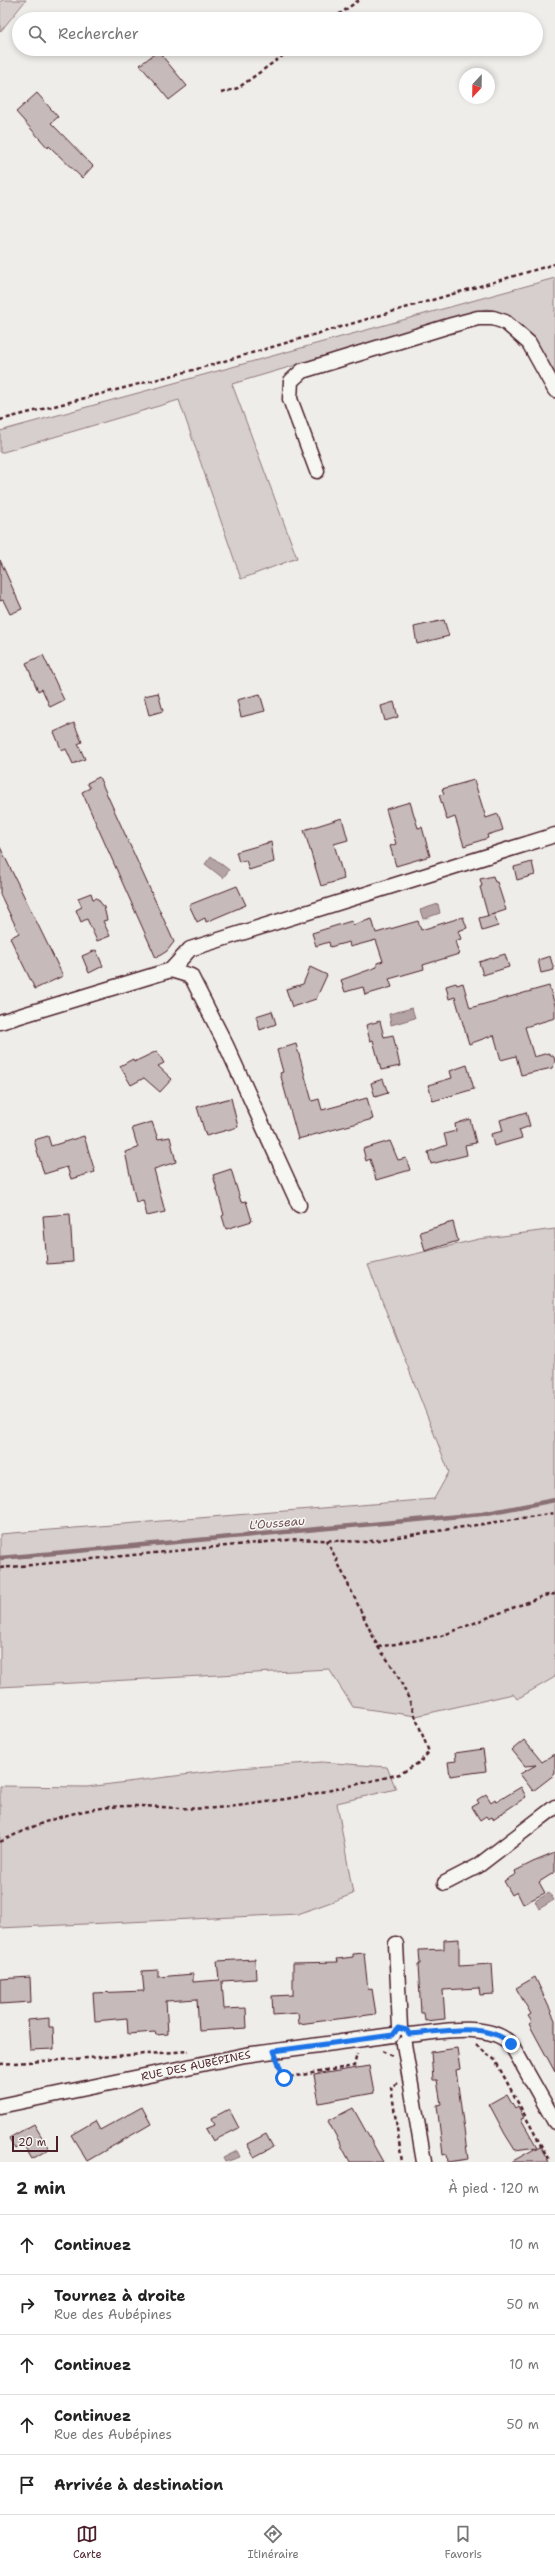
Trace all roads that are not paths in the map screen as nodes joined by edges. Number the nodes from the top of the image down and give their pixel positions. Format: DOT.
graph roads {
  1 [pos="555,390"];
  2 [pos="317,471"];
  3 [pos="555,835"];
  4 [pos="171,970"];
  5 [pos="0,1022"];
  6 [pos="299,1205"];
  7 [pos="555,1807"];
  8 [pos="445,1884"];
  9 [pos="396,1944"];
  10 [pos="402,2035"];
  11 [pos="0,2106"];
  12 [pos="555,2122"];
  13 [pos="424,2162"];
  1 -- 2 [label="street"];
  3 -- 4 [label="street"];
  4 -- 5 [label="street"];
  4 -- 6 [label="street"];
  7 -- 8 [label="street"];
  9 -- 10 [label="street"];
  10 -- 11 [label="street, RUE DES AUBÉPINES"];
  10 -- 12 [label="street, RUE DES AUBÉPINES"];
  10 -- 13 [label="street"];
}
